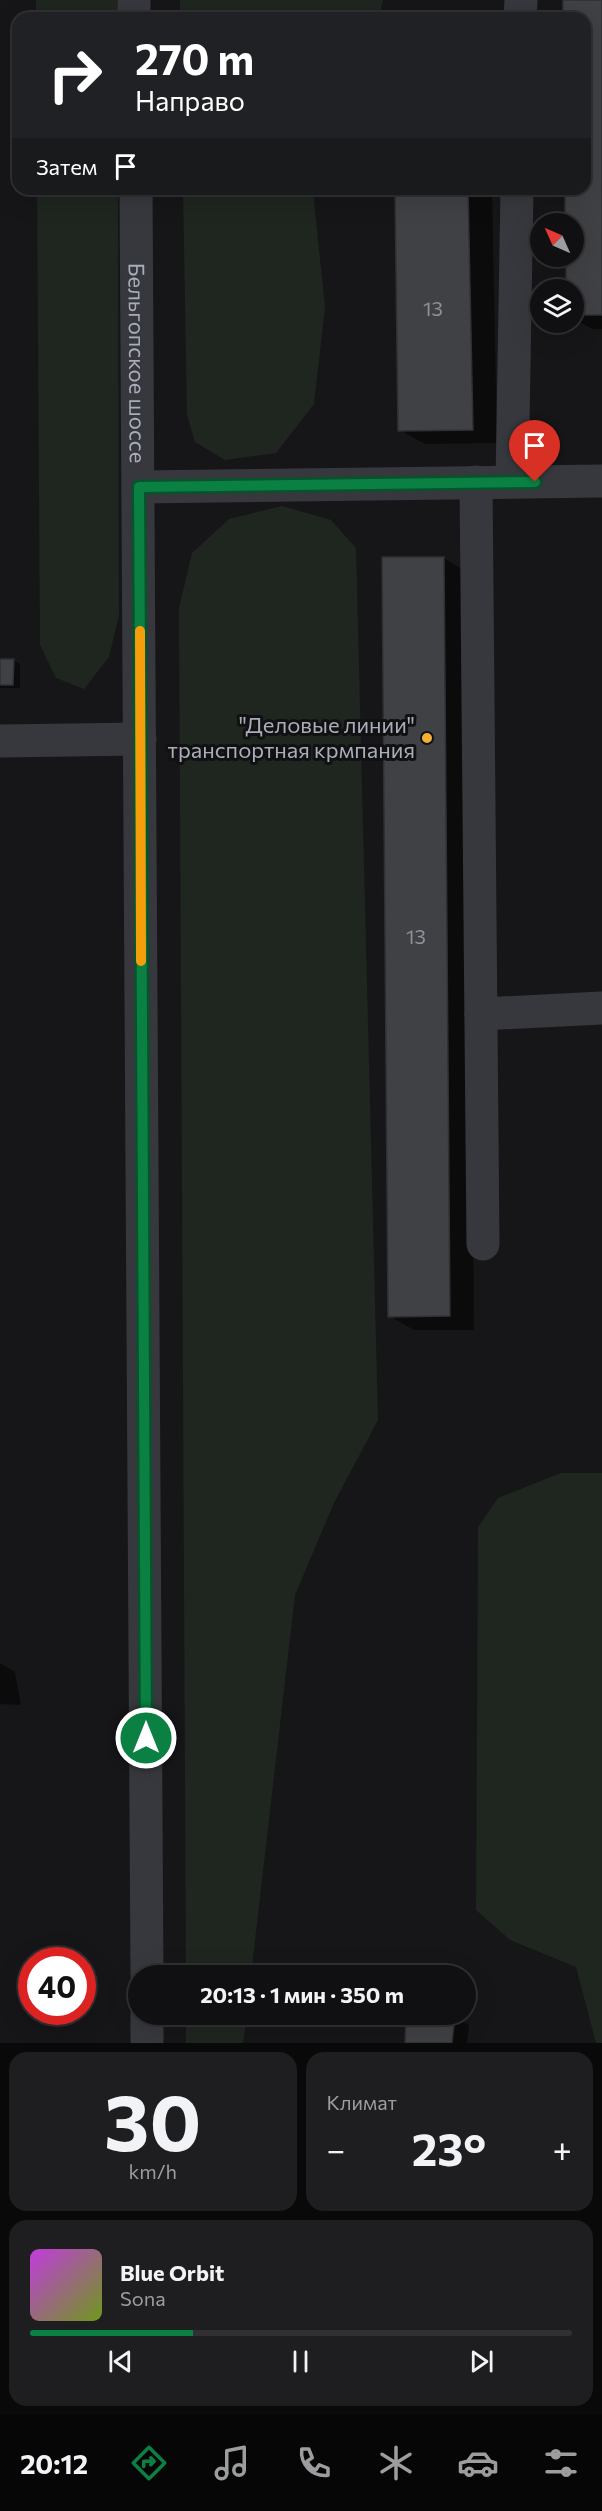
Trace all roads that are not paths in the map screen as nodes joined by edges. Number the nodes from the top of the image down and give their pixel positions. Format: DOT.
graph roads {
  1 [pos="136,195"];
  2 [pos="517,195"];
  3 [pos="602,481"];
  4 [pos="512,482"];
  5 [pos="476,483"];
  6 [pos="139,487"];
  7 [pos="140,739"];
  8 [pos="0,741"];
  9 [pos="602,1008"];
  10 [pos="481,1014"];
  11 [pos="483,1244"];
  12 [pos="147,1965"];
  13 [pos="147,2025"];
  14 [pos="147,2043"];
  1 -- 6 [label="street, Бельгопское шоссе"];
  2 -- 4 [label="street"];
  3 -- 4 [label="street"];
  4 -- 5 [label="street"];
  5 -- 6 [label="street"];
  5 -- 10 [label="street"];
  6 -- 7 [label="street, Бельгопское шоссе"];
  7 -- 8 [label="street"];
  7 -- 12 [label="street, Бельгопское шоссе"];
  9 -- 10 [label="street"];
  10 -- 11 [label="street"];
  13 -- 14 [label="street"];
}
